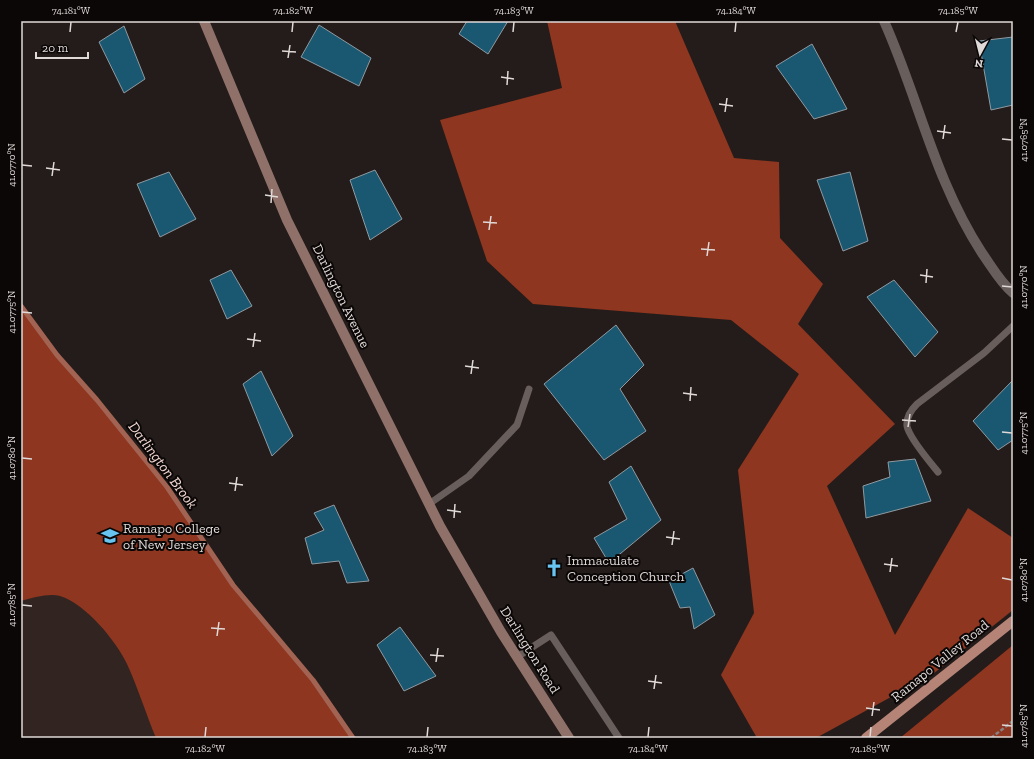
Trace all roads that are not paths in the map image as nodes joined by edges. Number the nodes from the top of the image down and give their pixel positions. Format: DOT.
graph roads {
  1 [pos="204,21"];
  2 [pos="884,21"];
  3 [pos="1013,294"];
  4 [pos="1013,326"];
  5 [pos="529,389"];
  6 [pos="938,472"];
  7 [pos="429,504"];
  8 [pos="469,576"];
  9 [pos="1013,621"];
  10 [pos="517,657"];
  11 [pos="569,738"];
  12 [pos="619,738"];
  13 [pos="866,738"];
  1 -- 7 [label="main road, Darlington Avenue"];
  2 -- 3 [label="street"];
  4 -- 6 [label="lane"];
  5 -- 7 [label="lane"];
  7 -- 8 [label="main road, Darlington Avenue"];
  8 -- 10 [label="main road, Darlington Road"];
  9 -- 13 [label="main road, Ramapo Valley Road"];
  10 -- 11 [label="main road, Darlington Road"];
  10 -- 12 [label="lane"];
}
